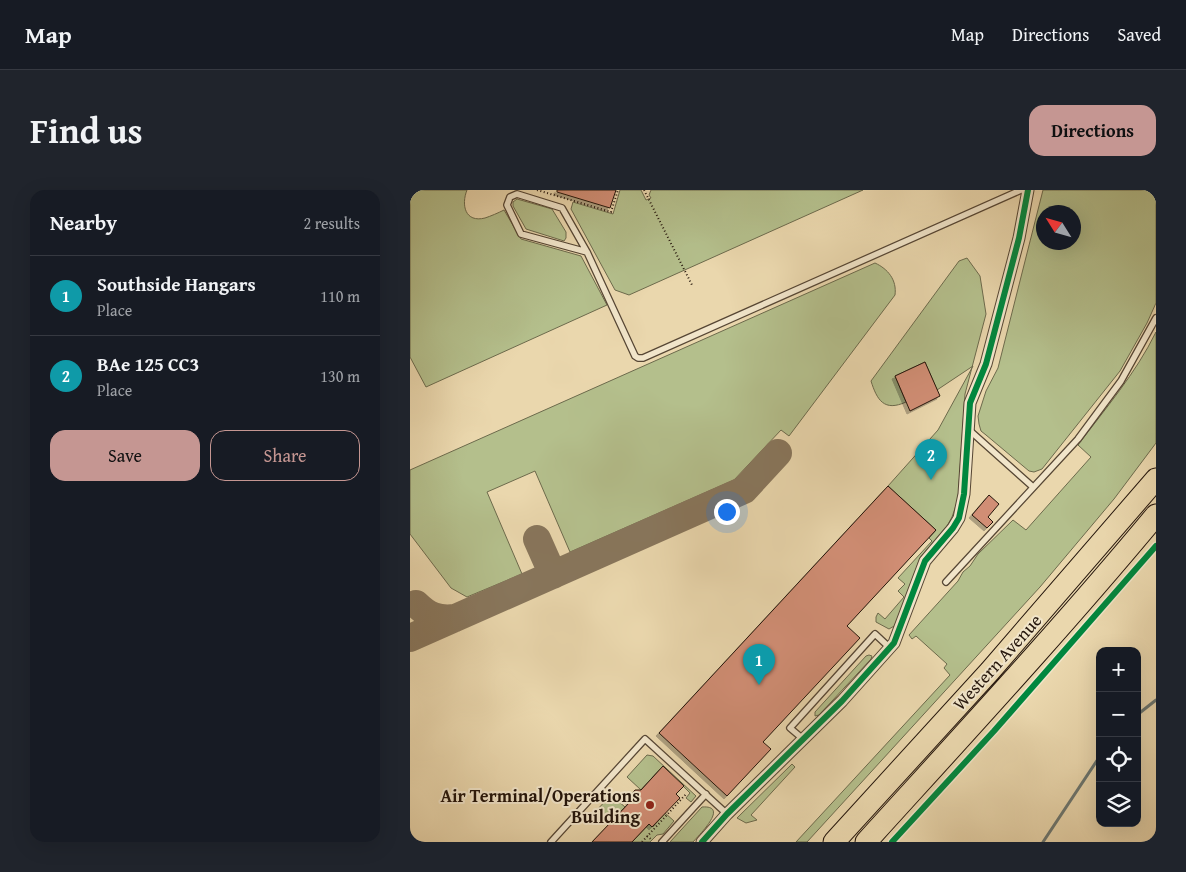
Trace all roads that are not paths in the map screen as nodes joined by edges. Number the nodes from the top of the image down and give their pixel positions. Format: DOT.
graph roads {
  1 [pos="1021,190"];
  2 [pos="1028,190"];
  3 [pos="587,252"];
  4 [pos="1156,318"];
  5 [pos="968,429"];
  6 [pos="1156,479"];
  7 [pos="1033,487"];
  8 [pos="1156,515"];
  9 [pos="946,582"];
  10 [pos="890,648"];
  11 [pos="803,739"];
  12 [pos="706,794"];
  13 [pos="728,814"];
  14 [pos="551,842"];
  15 [pos="662,842"];
  16 [pos="702,842"];
  17 [pos="834,842"];
  18 [pos="866,842"];
  1 -- 3 [label="lane"];
  2 -- 5 [label="street"];
  3 -- 3 [label="lane"];
  4 -- 7 [label="lane"];
  5 -- 7 [label="lane"];
  5 -- 10 [label="street"];
  6 -- 17 [label="highway, Western Avenue"];
  7 -- 9 [label="lane"];
  8 -- 18 [label="highway, Western Avenue"];
  10 -- 11 [label="street"];
  10 -- 11 [label="lane"];
  11 -- 13 [label="street"];
  12 -- 13 [label="lane"];
  12 -- 14 [label="lane"];
  12 -- 15 [label="lane"];
  13 -- 16 [label="street"];
}
